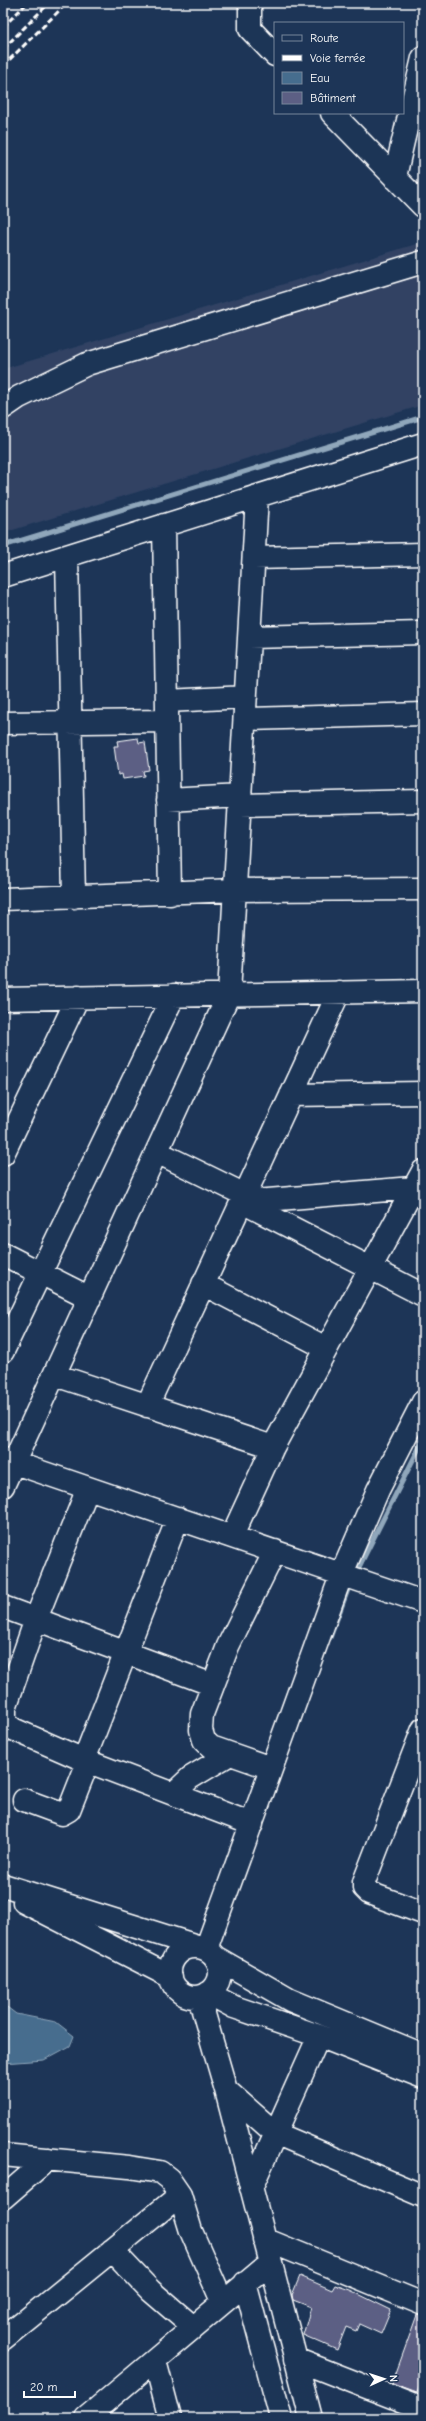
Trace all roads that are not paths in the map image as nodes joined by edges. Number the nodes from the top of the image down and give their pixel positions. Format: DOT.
graph roads {
  1 [pos="250,3"];
  2 [pos="274,54"];
  3 [pos="423,58"];
  4 [pos="333,114"];
  5 [pos="395,178"];
  6 [pos="423,206"];
  7 [pos="423,262"];
  8 [pos="3,408"];
  9 [pos="423,444"];
  10 [pos="257,496"];
  11 [pos="164,525"];
  12 [pos="423,554"];
  13 [pos="67,556"];
  14 [pos="254,558"];
  15 [pos="3,576"];
  16 [pos="423,633"];
  17 [pos="249,637"];
  18 [pos="246,697"];
  19 [pos="167,711"];
  20 [pos="423,714"];
  21 [pos="245,719"];
  22 [pos="70,722"];
  23 [pos="3,723"];
  24 [pos="168,800"];
  25 [pos="240,800"];
  26 [pos="423,801"];
  27 [pos="423,889"];
  28 [pos="235,890"];
  29 [pos="170,894"];
  30 [pos="74,897"];
  31 [pos="3,899"];
  32 [pos="423,990"];
  33 [pos="339,992"];
  34 [pos="229,994"];
  35 [pos="174,995"];
  36 [pos="78,997"];
  37 [pos="3,999"];
  38 [pos="423,1093"];
  39 [pos="291,1095"];
  40 [pos="157,1152"];
  41 [pos="3,1154"];
  42 [pos="418,1179"];
  43 [pos="243,1199"];
  44 [pos="3,1254"];
  45 [pos="369,1269"];
  46 [pos="41,1273"];
  47 [pos="204,1284"];
  48 [pos="423,1295"];
  49 [pos="90,1298"];
  50 [pos="326,1348"];
  51 [pos="3,1351"];
  52 [pos="55,1375"];
  53 [pos="423,1402"];
  54 [pos="147,1406"];
  55 [pos="273,1447"];
  56 [pos="8,1461"];
  57 [pos="3,1486"];
  58 [pos="88,1488"];
  59 [pos="178,1518"];
  60 [pos="232,1536"];
  61 [pos="275,1551"];
  62 [pos="342,1573"];
  63 [pos="423,1602"];
  64 [pos="3,1607"];
  65 [pos="36,1619"];
  66 [pos="126,1652"];
  67 [pos="213,1685"];
  68 [pos="423,1730"];
  69 [pos="230,1754"];
  70 [pos="86,1761"];
  71 [pos="417,1765"];
  72 [pos="271,1768"];
  73 [pos="173,1794"];
  74 [pos="24,1800"];
  75 [pos="252,1824"];
  76 [pos="3,1885"];
  77 [pos="3,1892"];
  78 [pos="423,1913"];
  79 [pos="206,1951"];
  80 [pos="171,1977"];
  81 [pos="204,1995"];
  82 [pos="319,2036"];
  83 [pos="423,2055"];
  84 [pos="423,2077"];
  85 [pos="226,2090"];
  86 [pos="275,2133"];
  87 [pos="3,2155"];
  88 [pos="48,2159"];
  89 [pos="251,2188"];
  90 [pos="180,2195"];
  91 [pos="423,2196"];
  92 [pos="3,2198"];
  93 [pos="264,2239"];
  94 [pos="112,2250"];
  95 [pos="270,2263"];
  96 [pos="246,2283"];
  97 [pos="222,2301"];
  98 [pos="423,2304"];
  99 [pos="193,2327"];
  100 [pos="3,2339"];
  101 [pos="295,2359"];
  102 [pos="155,2361"];
  103 [pos="420,2408"];
  104 [pos="86,2418"];
  105 [pos="170,2418"];
  106 [pos="281,2418"];
  107 [pos="310,2418"];
  1 -- 2 [label="street"];
  3 -- 5 [label="street"];
  4 -- 5 [label="street"];
  5 -- 6 [label="street"];
  7 -- 8 [label="street"];
  9 -- 10 [label="street"];
  10 -- 11 [label="street"];
  10 -- 14 [label="street"];
  11 -- 13 [label="street"];
  11 -- 19 [label="street"];
  12 -- 14 [label="street"];
  13 -- 15 [label="street"];
  13 -- 22 [label="street"];
  14 -- 17 [label="street"];
  16 -- 17 [label="street"];
  17 -- 18 [label="street"];
  18 -- 19 [label="street"];
  18 -- 21 [label="street"];
  19 -- 22 [label="street"];
  19 -- 24 [label="street"];
  20 -- 21 [label="street"];
  21 -- 25 [label="street"];
  22 -- 23 [label="street"];
  22 -- 30 [label="street"];
  24 -- 25 [label="street"];
  24 -- 29 [label="street"];
  25 -- 26 [label="street"];
  25 -- 28 [label="street"];
  27 -- 28 [label="street"];
  28 -- 29 [label="street"];
  28 -- 34 [label="street"];
  29 -- 30 [label="street"];
  30 -- 31 [label="street"];
  32 -- 33 [label="street"];
  33 -- 34 [label="street"];
  33 -- 39 [label="street"];
  34 -- 35 [label="street"];
  34 -- 40 [label="street"];
  35 -- 36 [label="street"];
  35 -- 46 [label="street"];
  36 -- 37 [label="street"];
  36 -- 41 [label="street"];
  38 -- 39 [label="street"];
  39 -- 43 [label="street"];
  40 -- 43 [label="street"];
  40 -- 49 [label="street"];
  42 -- 43 [label="street"];
  42 -- 45 [label="street"];
  43 -- 45 [label="street"];
  43 -- 47 [label="street"];
  44 -- 46 [label="street"];
  45 -- 48 [label="street"];
  45 -- 50 [label="street"];
  46 -- 49 [label="street"];
  46 -- 51 [label="street"];
  47 -- 50 [label="street"];
  47 -- 54 [label="street"];
  49 -- 52 [label="street"];
  50 -- 55 [label="street"];
  52 -- 54 [label="street"];
  52 -- 56 [label="street"];
  53 -- 62 [label="street"];
  54 -- 55 [label="street"];
  55 -- 60 [label="street"];
  56 -- 57 [label="street"];
  56 -- 58 [label="street"];
  58 -- 59 [label="street"];
  58 -- 65 [label="street"];
  59 -- 60 [label="street"];
  59 -- 66 [label="street"];
  60 -- 61 [label="street"];
  61 -- 62 [label="street"];
  61 -- 67 [label="street"];
  62 -- 63 [label="street"];
  62 -- 72 [label="street"];
  64 -- 65 [label="street"];
  65 -- 66 [label="street"];
  65 -- 70 [label="street"];
  66 -- 67 [label="street"];
  66 -- 70 [label="street"];
  67 -- 69 [label="street"];
  68 -- 71 [label="street"];
  69 -- 72 [label="street"];
  69 -- 73 [label="street"];
  70 -- 73 [label="street"];
  70 -- 74 [label="street"];
  71 -- 78 [label="street"];
  72 -- 75 [label="street"];
  73 -- 75 [label="street"];
  75 -- 79 [label="street"];
  76 -- 79 [label="street"];
  77 -- 80 [label="street"];
  79 -- 80 [label="street"];
  79 -- 81 [label="street"];
  79 -- 83 [label="street"];
  80 -- 81 [label="street"];
  81 -- 82 [label="street"];
  81 -- 85 [label="street"];
  82 -- 84 [label="street"];
  82 -- 86 [label="street"];
  85 -- 86 [label="street"];
  85 -- 89 [label="street"];
  86 -- 89 [label="street"];
  86 -- 91 [label="street"];
  87 -- 88 [label="street"];
  88 -- 90 [label="street"];
  88 -- 92 [label="street"];
  89 -- 93 [label="street"];
  90 -- 94 [label="street"];
  90 -- 97 [label="street"];
  93 -- 95 [label="street"];
  93 -- 98 [label="street"];
  94 -- 99 [label="street"];
  94 -- 100 [label="street"];
  95 -- 96 [label="street"];
  95 -- 101 [label="street"];
  96 -- 97 [label="street"];
  96 -- 106 [label="street"];
  97 -- 99 [label="street"];
  99 -- 102 [label="street"];
  101 -- 103 [label="street"];
  101 -- 107 [label="street"];
  102 -- 104 [label="street"];
  102 -- 105 [label="street"];
}
